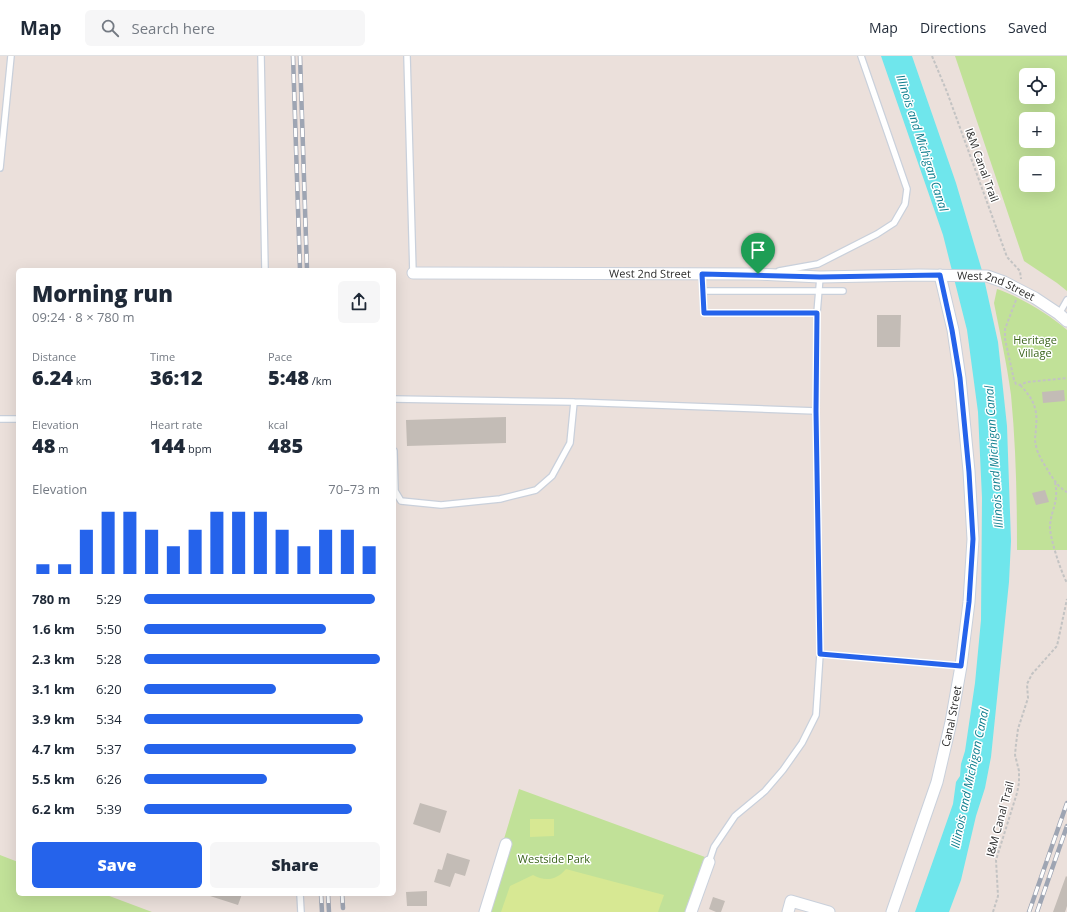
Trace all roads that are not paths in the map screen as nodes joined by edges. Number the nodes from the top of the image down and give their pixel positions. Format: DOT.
graph roads {
  1 [pos="11,56"];
  2 [pos="261,56"];
  3 [pos="407,56"];
  4 [pos="861,56"];
  5 [pos="0,168"];
  6 [pos="265,268"];
  7 [pos="413,273"];
  8 [pos="702,274"];
  9 [pos="758,274"];
  10 [pos="940,275"];
  11 [pos="820,277"];
  12 [pos="703,291"];
  13 [pos="819,291"];
  14 [pos="843,291"];
  15 [pos="1067,300"];
  16 [pos="817,313"];
  17 [pos="1063,317"];
  18 [pos="396,399"];
  19 [pos="574,402"];
  20 [pos="816,411"];
  21 [pos="0,419"];
  22 [pos="16,419"];
  23 [pos="396,493"];
  24 [pos="820,654"];
  25 [pos="961,666"];
  26 [pos="506,844"];
  27 [pos="709,862"];
  28 [pos="300,896"];
  29 [pos="301,912"];
  30 [pos="485,912"];
  31 [pos="691,912"];
  32 [pos="788,912"];
  33 [pos="829,912"];
  34 [pos="892,912"];
  1 -- 5 [label="lane"];
  2 -- 6 [label="lane"];
  3 -- 7 [label="lane"];
  4 -- 9 [label="lane"];
  7 -- 8 [label="street, West 2nd Street"];
  8 -- 9 [label="street, West 2nd Street"];
  8 -- 12 [label="lane"];
  9 -- 11 [label="street, West 2nd Street"];
  10 -- 11 [label="street, West 2nd Street"];
  10 -- 17 [label="street, West 2nd Street"];
  10 -- 25 [label="street, Canal Street"];
  11 -- 13 [label="lane"];
  12 -- 13 [label="lane"];
  12 -- 16 [label="lane"];
  13 -- 14 [label="lane"];
  13 -- 16 [label="lane"];
  15 -- 17 [label="lane"];
  16 -- 20 [label="lane"];
  18 -- 19 [label="lane"];
  19 -- 20 [label="lane"];
  19 -- 23 [label="lane"];
  20 -- 24 [label="lane"];
  21 -- 22 [label="lane"];
  24 -- 25 [label="lane"];
  24 -- 27 [label="lane"];
  25 -- 34 [label="street, Canal Street"];
  26 -- 30 [label="street"];
  27 -- 31 [label="street"];
  28 -- 29 [label="lane"];
  32 -- 33 [label="street"];
}
